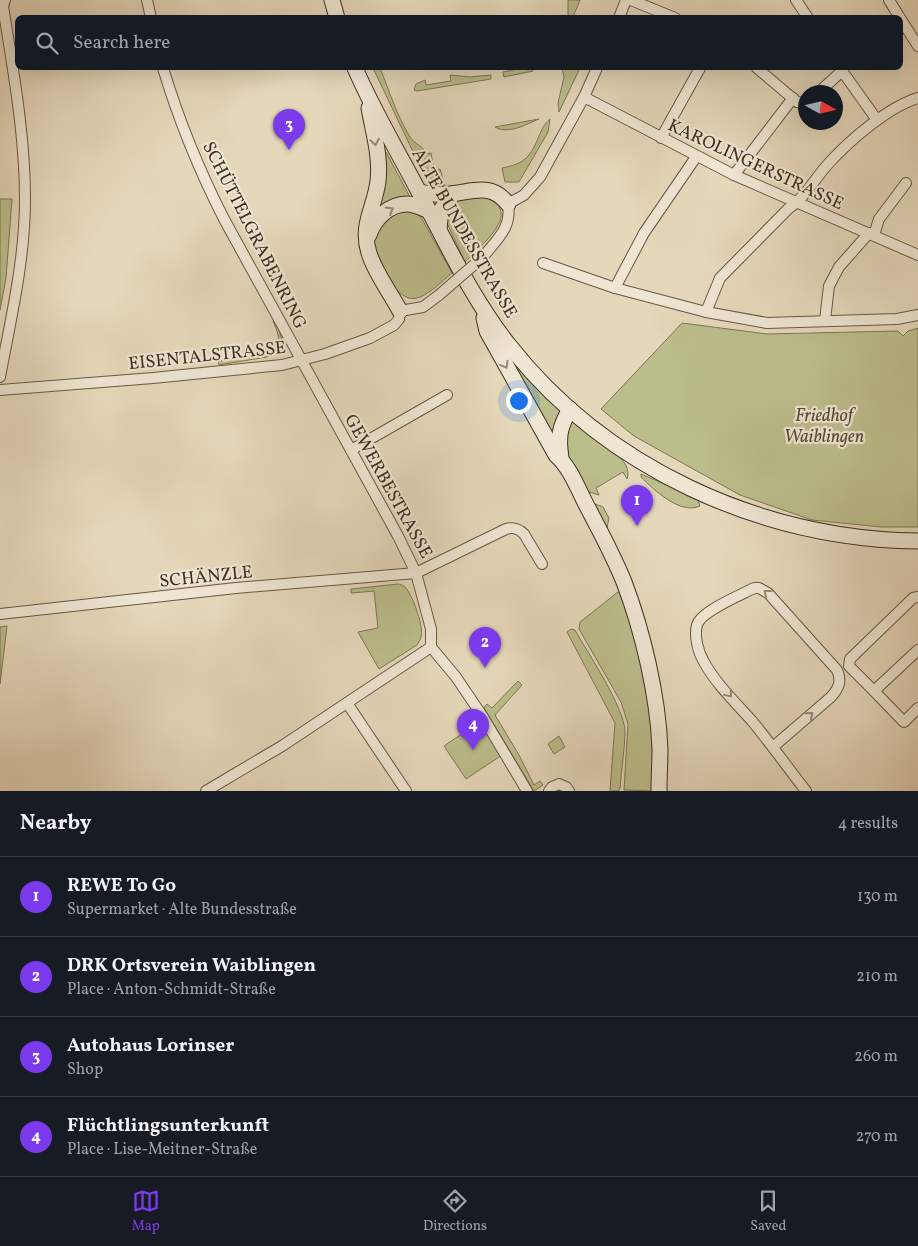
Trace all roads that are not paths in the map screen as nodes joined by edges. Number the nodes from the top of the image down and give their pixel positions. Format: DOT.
graph roads {
  1 [pos="5,0"];
  2 [pos="147,0"];
  3 [pos="332,0"];
  4 [pos="626,0"];
  5 [pos="632,0"];
  6 [pos="796,0"];
  7 [pos="889,0"];
  8 [pos="150,15"];
  9 [pos="336,15"];
  10 [pos="619,15"];
  11 [pos="668,15"];
  12 [pos="806,15"];
  13 [pos="898,15"];
  14 [pos="903,23"];
  15 [pos="918,46"];
  16 [pos="164,70"];
  17 [pos="356,70"];
  18 [pos="596,70"];
  19 [pos="699,70"];
  20 [pos="759,70"];
  21 [pos="840,70"];
  22 [pos="842,70"];
  23 [pos="826,85"];
  24 [pos="367,94"];
  25 [pos="584,97"];
  26 [pos="793,98"];
  27 [pos="918,98"];
  28 [pos="798,102"];
  29 [pos="877,120"];
  30 [pos="661,138"];
  31 [pos="696,157"];
  32 [pos="734,175"];
  33 [pos="906,184"];
  34 [pos="419,192"];
  35 [pos="453,194"];
  36 [pos="796,203"];
  37 [pos="508,204"];
  38 [pos="429,211"];
  39 [pos="439,229"];
  40 [pos="871,234"];
  41 [pos="367,244"];
  42 [pos="916,251"];
  43 [pos="543,263"];
  44 [pos="615,288"];
  45 [pos="481,304"];
  46 [pos="400,311"];
  47 [pos="706,312"];
  48 [pos="918,315"];
  49 [pos="825,320"];
  50 [pos="302,360"];
  51 [pos="0,376"];
  52 [pos="0,390"];
  53 [pos="447,396"];
  54 [pos="570,409"];
  55 [pos="351,450"];
  56 [pos="562,460"];
  57 [pos="918,541"];
  58 [pos="542,564"];
  59 [pos="416,573"];
  60 [pos="918,597"];
  61 [pos="0,614"];
  62 [pos="431,647"];
  63 [pos="918,650"];
  64 [pos="874,691"];
  65 [pos="347,703"];
  66 [pos="918,708"];
  67 [pos="772,746"];
  68 [pos="206,791"];
  69 [pos="406,791"];
  70 [pos="527,791"];
  71 [pos="549,791"];
  72 [pos="569,791"];
  73 [pos="659,791"];
  74 [pos="806,791"];
  1 -- 51 [label="street"];
  2 -- 8 [label="street"];
  3 -- 9 [label="main road"];
  4 -- 10 [label="street"];
  5 -- 11 [label="street"];
  6 -- 12 [label="street"];
  7 -- 13 [label="street"];
  14 -- 15 [label="street"];
  16 -- 50 [label="street, SCHÜTTELGRABENRING"];
  17 -- 24 [label="main road, ALTE BUNDESSTRASSE"];
  18 -- 25 [label="street"];
  19 -- 30 [label="street"];
  20 -- 26 [label="street"];
  21 -- 23 [label="street"];
  22 -- 29 [label="street"];
  24 -- 34 [label="main road, ALTE BUNDESSTRASSE"];
  24 -- 41 [label="main road, one-way"];
  25 -- 30 [label="street, KAROLINGERSTRASSE"];
  25 -- 37 [label="street"];
  26 -- 28 [label="street"];
  26 -- 32 [label="street"];
  27 -- 29 [label="street"];
  29 -- 36 [label="street"];
  30 -- 31 [label="street, KAROLINGERSTRASSE"];
  31 -- 32 [label="street, KAROLINGERSTRASSE"];
  31 -- 44 [label="street"];
  32 -- 36 [label="street, KAROLINGERSTRASSE"];
  33 -- 40 [label="street"];
  34 -- 35 [label="main road"];
  34 -- 38 [label="main road, ALTE BUNDESSTRASSE"];
  35 -- 37 [label="main road"];
  35 -- 39 [label="main road"];
  36 -- 40 [label="street, KAROLINGERSTRASSE"];
  36 -- 47 [label="street"];
  37 -- 46 [label="street, bridge"];
  38 -- 39 [label="main road, ALTE BUNDESSTRASSE"];
  41 -- 38 [label="main road, one-way"];
  39 -- 45 [label="main road, ALTE BUNDESSTRASSE"];
  40 -- 42 [label="street, KAROLINGERSTRASSE"];
  40 -- 49 [label="street"];
  41 -- 46 [label="main road"];
  43 -- 44 [label="street"];
  44 -- 47 [label="street"];
  45 -- 54 [label="main road, ALTE BUNDESSTRASSE"];
  45 -- 56 [label="main road, one-way"];
  46 -- 50 [label="street, EISENTALSTRASSE"];
  47 -- 49 [label="street"];
  48 -- 49 [label="street"];
  50 -- 52 [label="street, EISENTALSTRASSE"];
  50 -- 55 [label="street, GEWERBESTRASSE"];
  53 -- 55 [label="street"];
  54 -- 56 [label="main road"];
  54 -- 57 [label="main road, ALTE BUNDESSTRASSE"];
  55 -- 59 [label="street, GEWERBESTRASSE"];
  56 -- 73 [label="main road"];
  58 -- 59 [label="street, GEWERBESTRASSE"];
  59 -- 61 [label="street, SCHÄNZLE"];
  59 -- 62 [label="street"];
  60 -- 64 [label="street"];
  62 -- 65 [label="street"];
  62 -- 70 [label="street"];
  63 -- 64 [label="street"];
  64 -- 66 [label="street"];
  65 -- 68 [label="street"];
  65 -- 69 [label="street"];
  67 -- 67 [label="street, one-way"];
  67 -- 74 [label="street"];
  71 -- 72 [label="street"];
}
